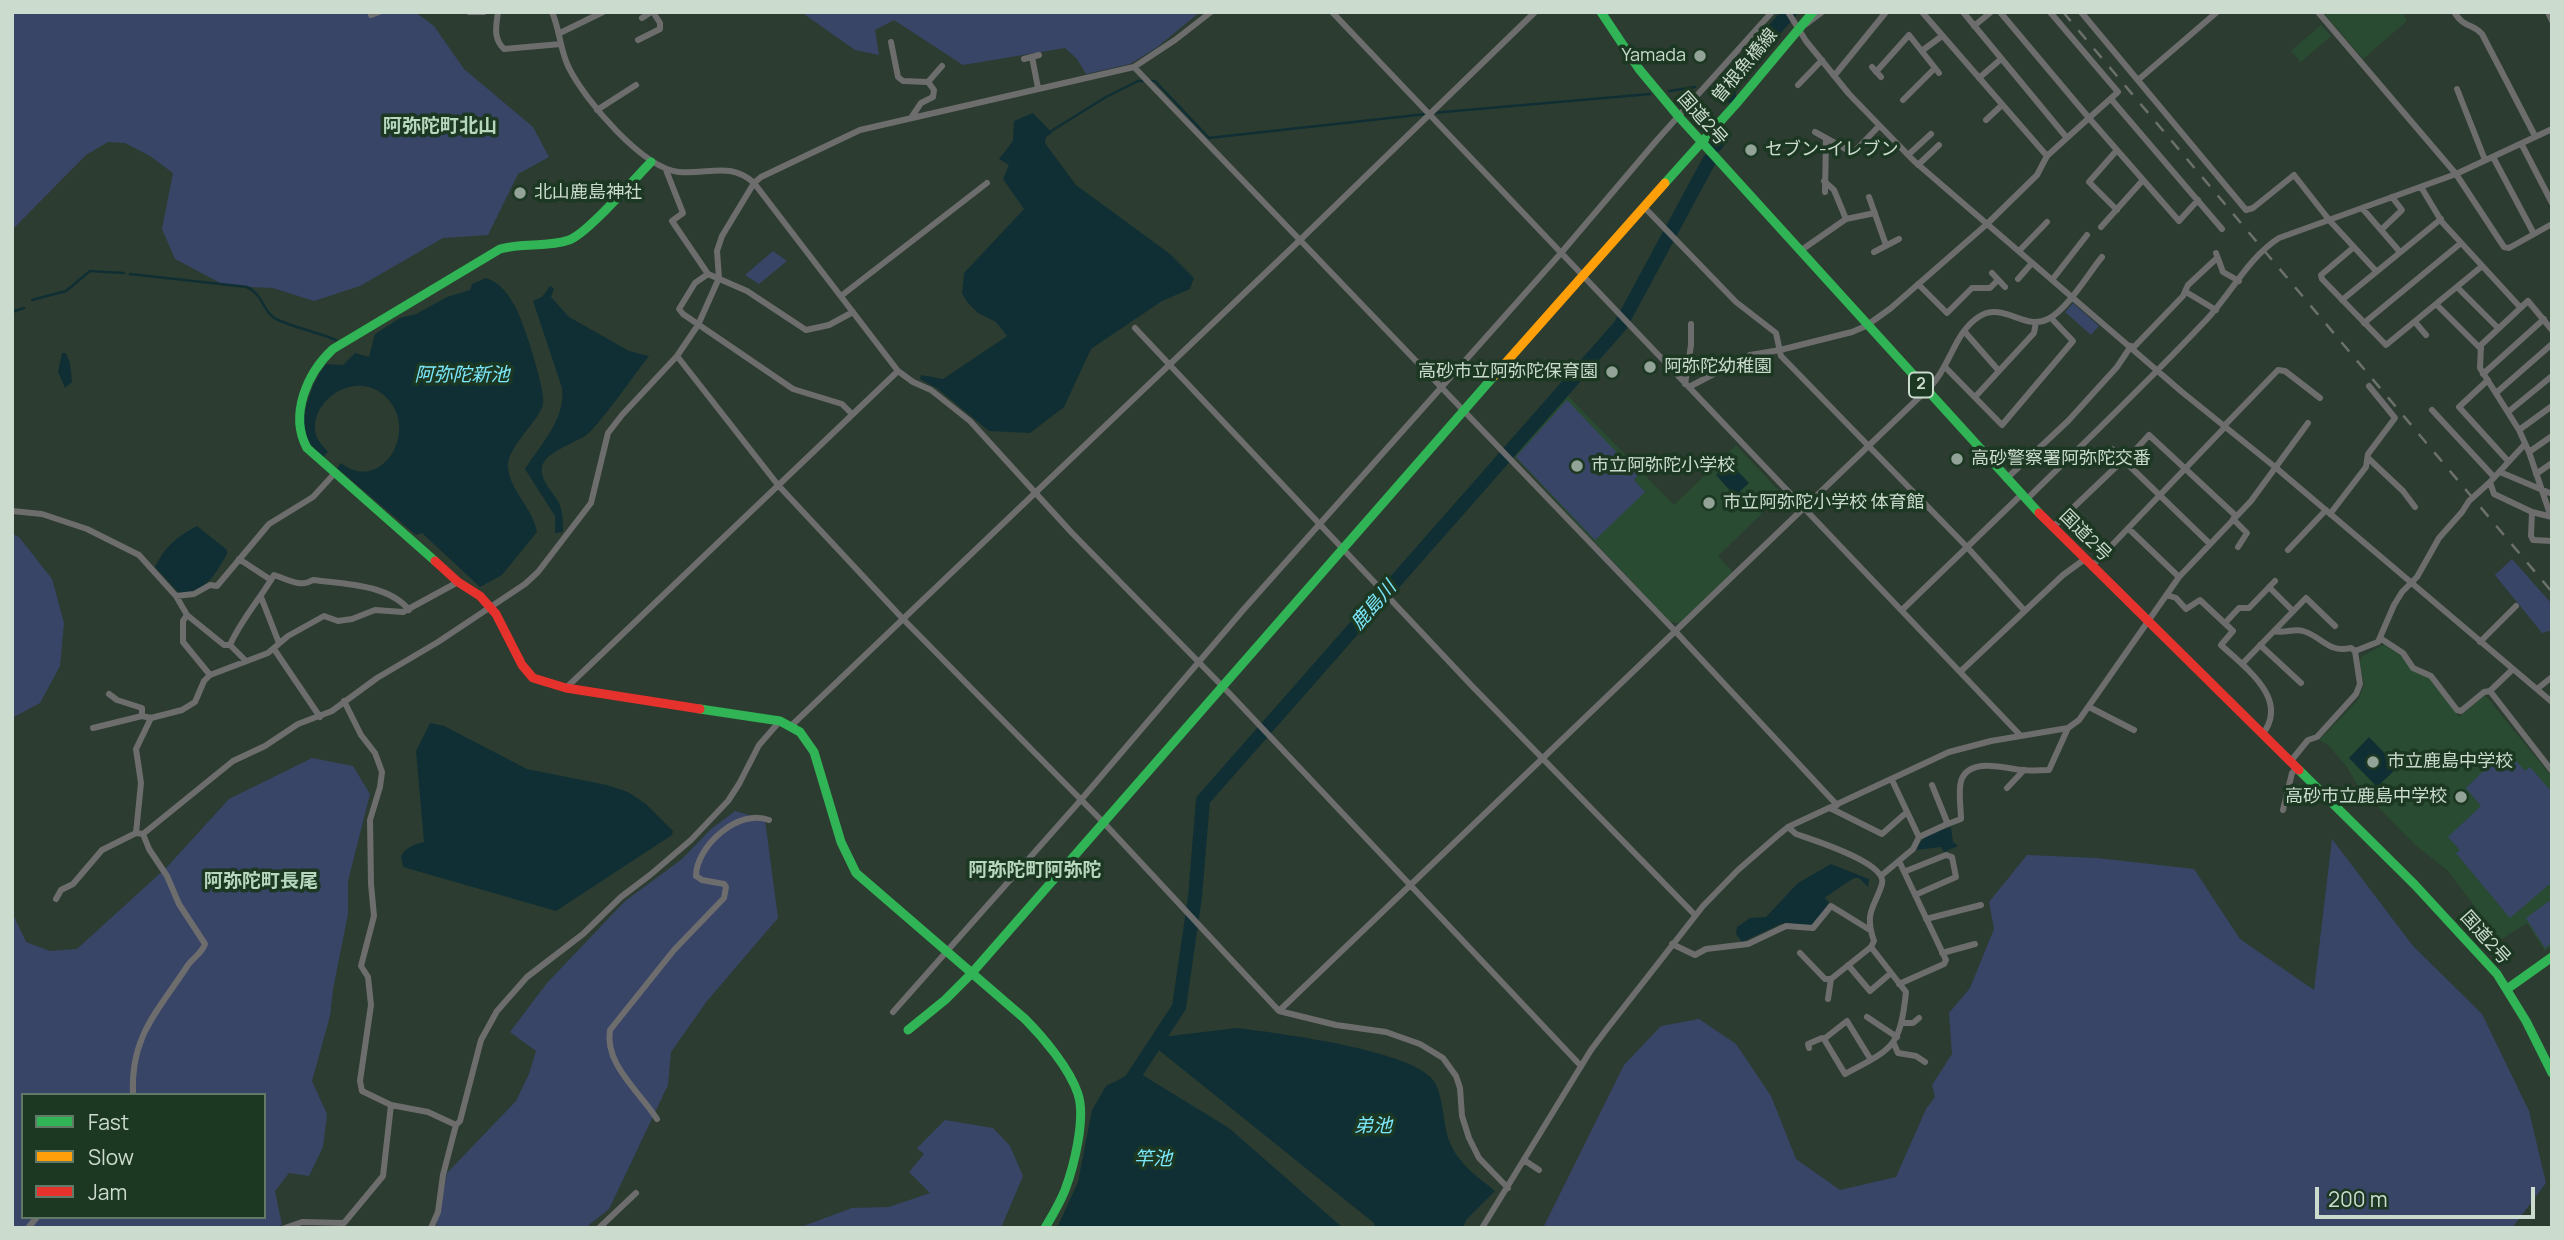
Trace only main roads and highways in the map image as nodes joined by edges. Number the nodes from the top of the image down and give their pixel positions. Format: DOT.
graph roads {
  1 [pos="1601,12"];
  2 [pos="1813,12"];
  3 [pos="1701,141"];
  4 [pos="652,162"];
  5 [pos="2552,957"];
  6 [pos="971,974"];
  7 [pos="2507,989"];
  8 [pos="908,1030"];
  9 [pos="2552,1073"];
  10 [pos="1045,1228"];
  1 -- 3 [label="main road, 国道2号 / 2"];
  2 -- 3 [label="main road, 曽根魚橋線"];
  3 -- 6 [label="main road, 曽根魚橋線"];
  3 -- 7 [label="main road, 国道2号 / 2"];
  4 -- 6 [label="main road"];
  5 -- 7 [label="main road"];
  6 -- 8 [label="main road, 曽根魚橋線"];
  6 -- 10 [label="main road"];
  7 -- 9 [label="main road, 国道2号 / 2"];
}
